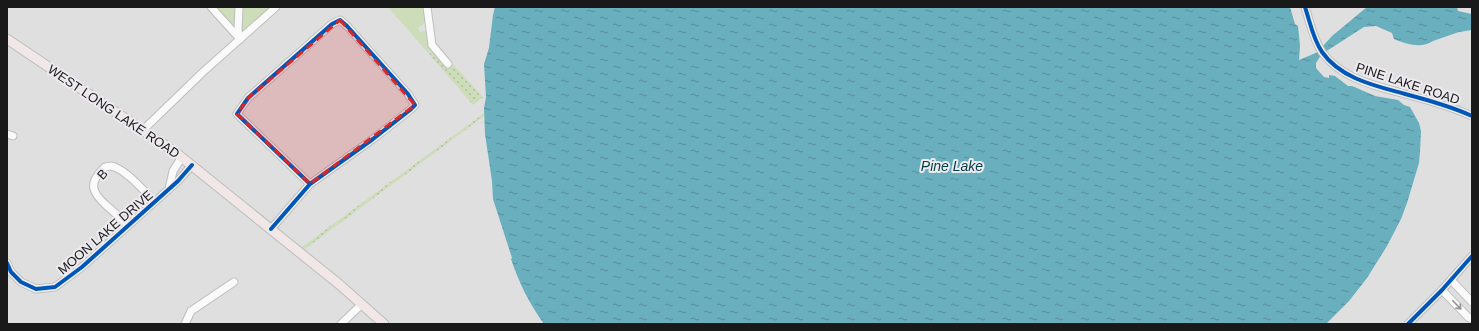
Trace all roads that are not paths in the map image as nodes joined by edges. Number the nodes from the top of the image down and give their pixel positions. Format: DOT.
graph roads {
  1 [pos="211,7"];
  2 [pos="239,7"];
  3 [pos="276,7"];
  4 [pos="427,7"];
  5 [pos="1305,7"];
  6 [pos="7,39"];
  7 [pos="240,39"];
  8 [pos="448,64"];
  9 [pos="1472,116"];
  10 [pos="143,130"];
  11 [pos="182,157"];
  12 [pos="192,165"];
  13 [pos="310,184"];
  14 [pos="169,189"];
  15 [pos="154,202"];
  16 [pos="128,225"];
  17 [pos="271,229"];
  18 [pos="1472,256"];
  19 [pos="7,263"];
  20 [pos="1451,280"];
  21 [pos="234,282"];
  22 [pos="1442,290"];
  23 [pos="1472,302"];
  24 [pos="362,304"];
  25 [pos="1472,319"];
  26 [pos="185,324"];
  27 [pos="341,324"];
  28 [pos="384,324"];
  29 [pos="1408,324"];
  1 -- 7 [label="street"];
  2 -- 7 [label="street"];
  3 -- 7 [label="street"];
  4 -- 8 [label="street"];
  5 -- 9 [label="street, PINE LAKE ROAD"];
  6 -- 10 [label="main road, WEST LONG LAKE ROAD"];
  7 -- 10 [label="street"];
  10 -- 11 [label="main road, WEST LONG LAKE ROAD"];
  11 -- 12 [label="main road, WEST LONG LAKE ROAD"];
  11 -- 14 [label="street, MOON LAKE DRIVE"];
  12 -- 14 [label="street, MOON LAKE DRIVE"];
  12 -- 17 [label="main road, WEST LONG LAKE ROAD"];
  13 -- 13 [label="street"];
  13 -- 17 [label="street"];
  14 -- 15 [label="street, MOON LAKE DRIVE"];
  15 -- 16 [label="street, MOON LAKE DRIVE"];
  15 -- 16 [label="street, B"];
  16 -- 19 [label="street, MOON LAKE DRIVE"];
  17 -- 24 [label="main road, WEST LONG LAKE ROAD"];
  18 -- 20 [label="street"];
  20 -- 22 [label="street"];
  20 -- 23 [label="street"];
  21 -- 26 [label="street"];
  22 -- 25 [label="street, one-way"];
  22 -- 29 [label="street"];
  24 -- 27 [label="street"];
  24 -- 28 [label="main road, WEST LONG LAKE ROAD"];
}
